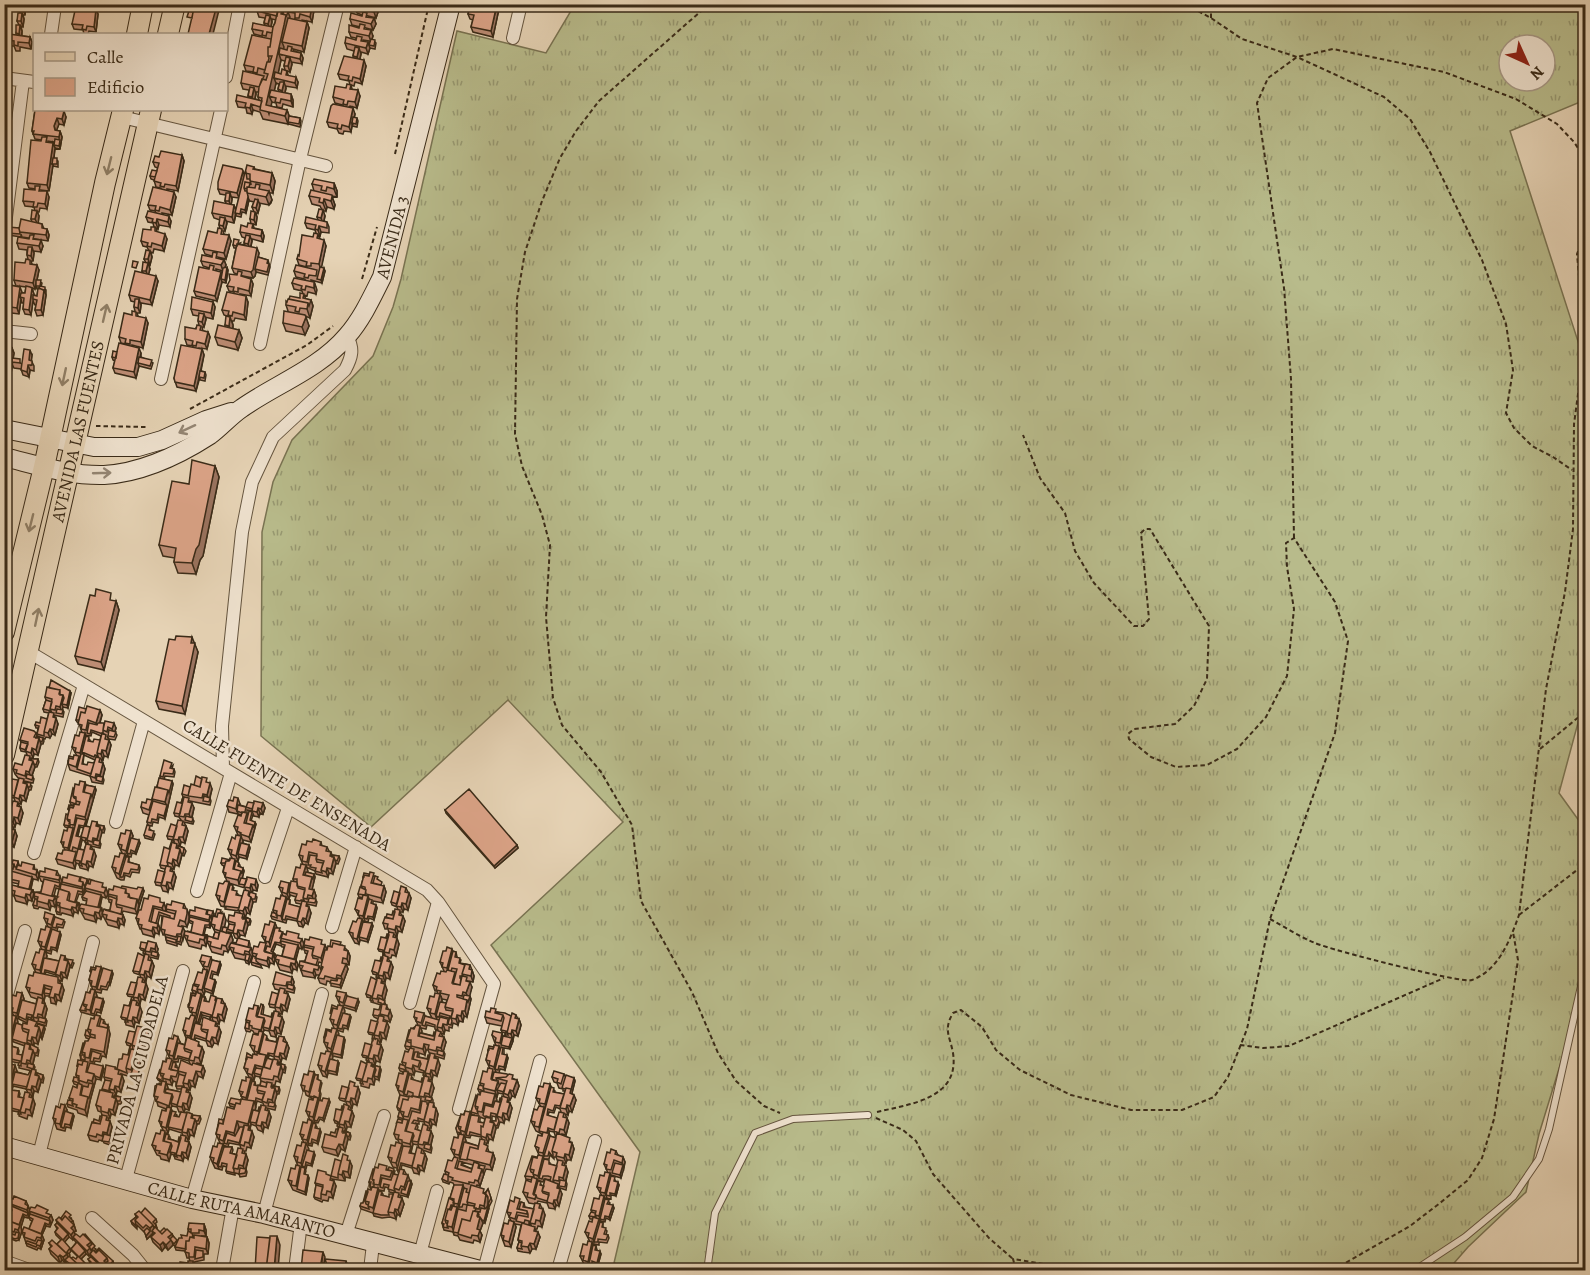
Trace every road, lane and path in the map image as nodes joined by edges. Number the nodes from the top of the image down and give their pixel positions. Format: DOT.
graph roads {
  1 [pos="143,4"];
  2 [pos="175,4"];
  3 [pos="240,4"];
  4 [pos="338,4"];
  5 [pos="429,4"];
  6 [pos="451,4"];
  7 [pos="520,4"];
  8 [pos="709,4"];
  9 [pos="1185,4"];
  10 [pos="1211,4"];
  11 [pos="55,6"];
  12 [pos="1211,18"];
  13 [pos="51,33"];
  14 [pos="137,33"];
  15 [pos="168,33"];
  16 [pos="513,38"];
  17 [pos="1297,57"];
  18 [pos="228,67"];
  19 [pos="4,78"];
  20 [pos="29,81"];
  21 [pos="221,111"];
  22 [pos="122,113"];
  23 [pos="150,116"];
  24 [pos="215,140"];
  25 [pos="300,159"];
  26 [pos="1586,160"];
  27 [pos="394,161"];
  28 [pos="326,166"];
  29 [pos="377,226"];
  30 [pos="1586,230"];
  31 [pos="4,233"];
  32 [pos="362,279"];
  33 [pos="1586,320"];
  34 [pos="4,331"];
  35 [pos="340,331"];
  36 [pos="31,334"];
  37 [pos="260,344"];
  38 [pos="1586,361"];
  39 [pos="161,379"];
  40 [pos="187,410"];
  41 [pos="90,421"];
  42 [pos="4,429"];
  43 [pos="1023,435"];
  44 [pos="51,438"];
  45 [pos="75,443"];
  46 [pos="158,443"];
  47 [pos="4,457"];
  48 [pos="44,466"];
  49 [pos="1572,470"];
  50 [pos="69,472"];
  51 [pos="1294,538"];
  52 [pos="4,632"];
  53 [pos="30,652"];
  54 [pos="84,686"];
  55 [pos="1586,711"];
  56 [pos="144,721"];
  57 [pos="1539,750"];
  58 [pos="4,755"];
  59 [pos="227,771"];
  60 [pos="288,808"];
  61 [pos="116,822"];
  62 [pos="356,847"];
  63 [pos="34,854"];
  64 [pos="1586,863"];
  65 [pos="265,877"];
  66 [pos="197,891"];
  67 [pos="438,902"];
  68 [pos="1519,915"];
  69 [pos="1270,919"];
  70 [pos="332,927"];
  71 [pos="25,931"];
  72 [pos="1513,932"];
  73 [pos="93,942"];
  74 [pos="1586,964"];
  75 [pos="183,971"];
  76 [pos="1444,978"];
  77 [pos="254,982"];
  78 [pos="322,994"];
  79 [pos="410,1003"];
  80 [pos="4,1005"];
  81 [pos="1240,1046"];
  82 [pos="540,1061"];
  83 [pos="459,1109"];
  84 [pos="868,1115"];
  85 [pos="384,1116"];
  86 [pos="793,1119"];
  87 [pos="596,1142"];
  88 [pos="4,1146"];
  89 [pos="39,1155"];
  90 [pos="126,1179"];
  91 [pos="437,1191"];
  92 [pos="192,1199"];
  93 [pos="233,1207"];
  94 [pos="264,1214"];
  95 [pos="92,1218"];
  96 [pos="301,1224"];
  97 [pos="346,1235"];
  98 [pos="374,1244"];
  99 [pos="420,1254"];
  100 [pos="1013,1259"];
  101 [pos="4,1261"];
  102 [pos="447,1266"];
  103 [pos="29,1270"];
  104 [pos="145,1270"];
  105 [pos="222,1270"];
  106 [pos="294,1270"];
  107 [pos="370,1270"];
  108 [pos="482,1270"];
  109 [pos="558,1270"];
  110 [pos="710,1270"];
  111 [pos="1016,1270"];
  112 [pos="1078,1270"];
  113 [pos="1333,1270"];
  114 [pos="1415,1270"];
  1 -- 14 [label="main road"];
  2 -- 15 [label="main road"];
  3 -- 18 [label="street"];
  4 -- 25 [label="street"];
  5 -- 27 [label="path"];
  6 -- 35 [label="street, AVENIDA 3"];
  7 -- 16 [label="street"];
  8 -- 86 [label="path"];
  9 -- 12 [label="path"];
  10 -- 12 [label="path"];
  11 -- 13 [label="street"];
  12 -- 17 [label="path"];
  17 -- 26 [label="path"];
  17 -- 49 [label="path"];
  17 -- 51 [label="path"];
  19 -- 20 [label="street"];
  20 -- 31 [label="street"];
  21 -- 24 [label="street"];
  22 -- 23 [label="street"];
  22 -- 44 [label="main road, AVENIDA LAS FUENTES, one-way"];
  23 -- 24 [label="street"];
  45 -- 23 [label="main road, AVENIDA LAS FUENTES, one-way"];
  24 -- 25 [label="street"];
  24 -- 39 [label="street"];
  25 -- 28 [label="street"];
  25 -- 37 [label="street"];
  29 -- 32 [label="path"];
  30 -- 33 [label="path"];
  34 -- 36 [label="street"];
  35 -- 40 [label="path"];
  35 -- 46 [label="street, AVENIDA 3"];
  35 -- 59 [label="street"];
  38 -- 49 [label="path"];
  41 -- 46 [label="path"];
  42 -- 44 [label="street, AVENIDA 3"];
  43 -- 51 [label="path"];
  44 -- 45 [label="street, AVENIDA 3"];
  44 -- 48 [label="main road, AVENIDA LAS FUENTES"];
  45 -- 46 [label="street, AVENIDA 3"];
  45 -- 50 [label="main road, AVENIDA LAS FUENTES"];
  50 -- 46 [label="street, AVENIDA 3, one-way"];
  47 -- 48 [label="street, AVENIDA 3"];
  48 -- 50 [label="street, AVENIDA 3"];
  48 -- 52 [label="main road, AVENIDA LAS FUENTES, one-way"];
  49 -- 57 [label="path"];
  53 -- 50 [label="main road, AVENIDA LAS FUENTES, one-way"];
  51 -- 69 [label="path"];
  53 -- 54 [label="street, CALLE FUENTE DE ENSENADA"];
  53 -- 58 [label="main road, AVENIDA LAS FUENTES"];
  54 -- 56 [label="street, CALLE FUENTE DE ENSENADA"];
  54 -- 63 [label="street"];
  55 -- 57 [label="path"];
  56 -- 59 [label="street, CALLE FUENTE DE ENSENADA"];
  56 -- 61 [label="street"];
  57 -- 68 [label="path"];
  59 -- 60 [label="street, CALLE FUENTE DE ENSENADA"];
  59 -- 66 [label="street"];
  60 -- 62 [label="street, CALLE FUENTE DE ENSENADA"];
  60 -- 65 [label="street"];
  62 -- 67 [label="street, CALLE FUENTE DE ENSENADA"];
  62 -- 70 [label="street"];
  64 -- 68 [label="path"];
  67 -- 79 [label="street"];
  67 -- 83 [label="street, CALLE FUENTE DE ENSENADA"];
  68 -- 72 [label="path"];
  69 -- 76 [label="path"];
  69 -- 81 [label="path"];
  71 -- 80 [label="street"];
  72 -- 76 [label="path"];
  72 -- 113 [label="path"];
  73 -- 89 [label="street"];
  74 -- 114 [label="lane"];
  75 -- 90 [label="street, PRIVADA LA CIUDADELA"];
  76 -- 81 [label="path"];
  77 -- 92 [label="street"];
  78 -- 94 [label="street"];
  81 -- 84 [label="path"];
  82 -- 108 [label="street"];
  84 -- 86 [label="lane"];
  84 -- 100 [label="path"];
  85 -- 97 [label="street"];
  86 -- 110 [label="lane"];
  87 -- 109 [label="street"];
  88 -- 89 [label="street, CALLE RUTA AMARANTO"];
  89 -- 90 [label="street, CALLE RUTA AMARANTO"];
  90 -- 92 [label="street, CALLE RUTA AMARANTO"];
  91 -- 99 [label="street"];
  92 -- 93 [label="street, CALLE RUTA AMARANTO"];
  93 -- 94 [label="street, CALLE RUTA AMARANTO"];
  93 -- 105 [label="street"];
  94 -- 96 [label="street, CALLE RUTA AMARANTO"];
  95 -- 104 [label="street"];
  96 -- 97 [label="street, CALLE RUTA AMARANTO"];
  96 -- 106 [label="street"];
  97 -- 98 [label="street, CALLE RUTA AMARANTO"];
  98 -- 99 [label="street, CALLE RUTA AMARANTO"];
  98 -- 107 [label="street"];
  99 -- 102 [label="street, CALLE RUTA AMARANTO"];
  100 -- 111 [label="path"];
  100 -- 112 [label="path"];
  101 -- 103 [label="street"];
  102 -- 108 [label="street, CALLE RUTA AMARANTO"];
}
